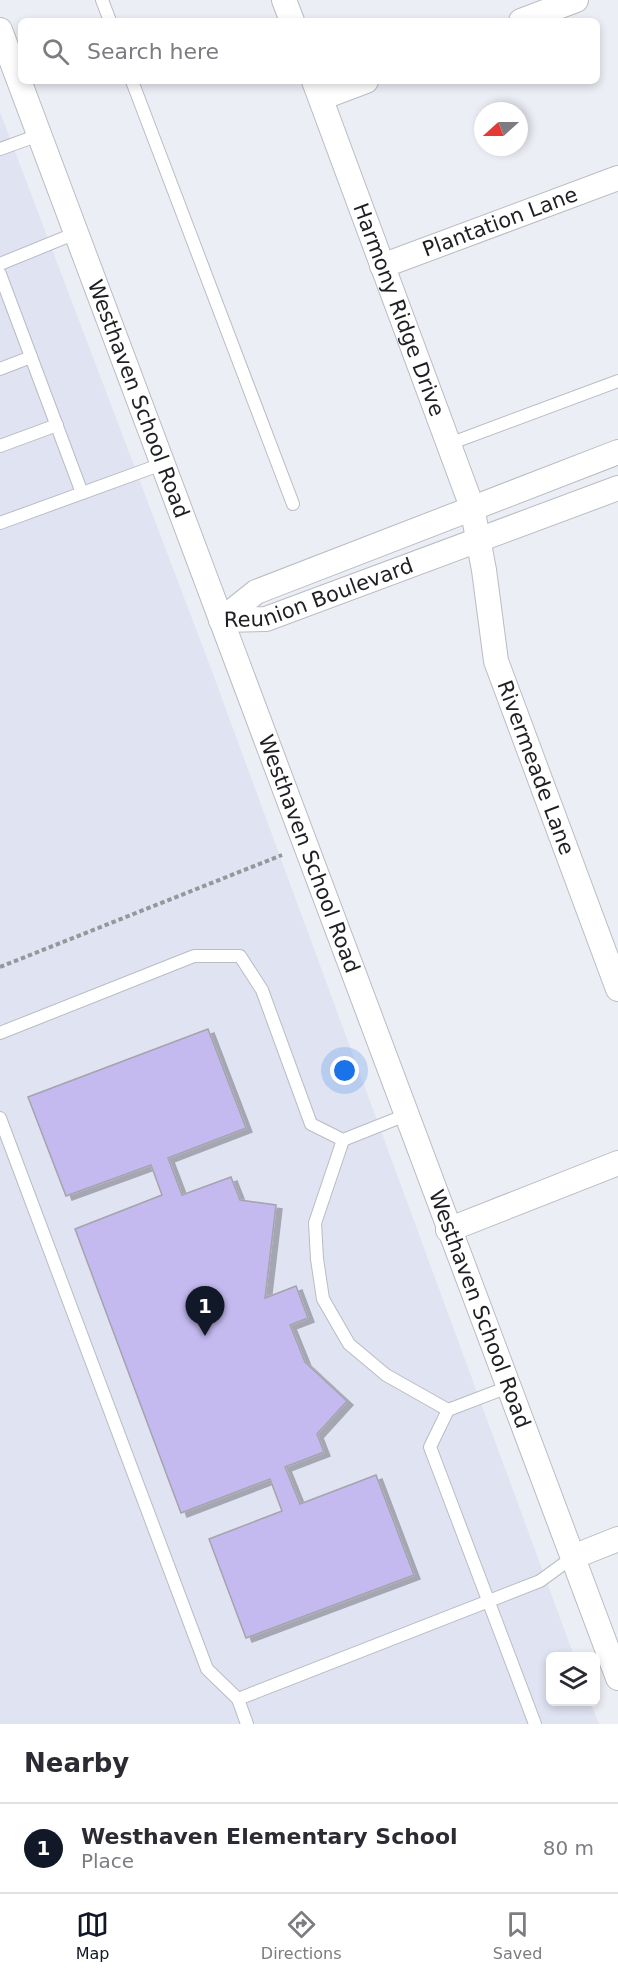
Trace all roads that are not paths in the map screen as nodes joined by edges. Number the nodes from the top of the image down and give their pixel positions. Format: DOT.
graph roads {
  1 [pos="102,0"];
  2 [pos="284,0"];
  3 [pos="576,0"];
  4 [pos="109,18"];
  5 [pos="290,18"];
  6 [pos="529,18"];
  7 [pos="0,30"];
  8 [pos="18,78"];
  9 [pos="20,84"];
  10 [pos="133,84"];
  11 [pos="350,84"];
  12 [pos="317,90"];
  13 [pos="39,135"];
  14 [pos="0,149"];
  15 [pos="618,178"];
  16 [pos="76,233"];
  17 [pos="0,264"];
  18 [pos="382,266"];
  19 [pos="0,274"];
  20 [pos="31,357"];
  21 [pos="0,369"];
  22 [pos="618,381"];
  23 [pos="57,425"];
  24 [pos="449,444"];
  25 [pos="0,446"];
  26 [pos="618,452"];
  27 [pos="162,464"];
  28 [pos="618,488"];
  29 [pos="82,493"];
  30 [pos="293,504"];
  31 [pos="472,507"];
  32 [pos="0,523"];
  33 [pos="477,541"];
  34 [pos="221,620"];
  35 [pos="618,990"];
  36 [pos="0,1033"];
  37 [pos="406,1115"];
  38 [pos="0,1118"];
  39 [pos="343,1140"];
  40 [pos="618,1163"];
  41 [pos="448,1230"];
  42 [pos="508,1387"];
  43 [pos="448,1410"];
  44 [pos="618,1539"];
  45 [pos="573,1557"];
  46 [pos="488,1600"];
  47 [pos="618,1678"];
  48 [pos="238,1699"];
  49 [pos="247,1724"];
  50 [pos="535,1724"];
  1 -- 4 [label="lane"];
  2 -- 5 [label="street"];
  3 -- 6 [label="street"];
  7 -- 8 [label="street, Westhaven School Road"];
  9 -- 13 [label="street, Westhaven School Road"];
  10 -- 30 [label="lane"];
  11 -- 12 [label="street"];
  12 -- 18 [label="street, Harmony Ridge Drive"];
  13 -- 14 [label="lane"];
  13 -- 16 [label="street, Westhaven School Road"];
  15 -- 18 [label="street, Plantation Lane"];
  16 -- 17 [label="lane"];
  16 -- 27 [label="street, Westhaven School Road"];
  18 -- 24 [label="street, Harmony Ridge Drive"];
  19 -- 20 [label="lane"];
  20 -- 21 [label="lane"];
  20 -- 23 [label="lane"];
  22 -- 24 [label="lane"];
  23 -- 25 [label="lane"];
  23 -- 29 [label="lane"];
  24 -- 31 [label="street, Harmony Ridge Drive"];
  26 -- 31 [label="street, Reunion Boulevard"];
  27 -- 29 [label="lane"];
  27 -- 34 [label="street, Westhaven School Road"];
  28 -- 33 [label="street, Reunion Boulevard"];
  29 -- 32 [label="lane"];
  31 -- 33 [label="street, Harmony Ridge Drive"];
  31 -- 34 [label="street, Reunion Boulevard"];
  33 -- 34 [label="street, Reunion Boulevard"];
  33 -- 35 [label="street, Rivermeade Lane"];
  34 -- 37 [label="street, Westhaven School Road"];
  36 -- 39 [label="lane"];
  37 -- 39 [label="lane"];
  37 -- 41 [label="street, Westhaven School Road"];
  38 -- 48 [label="lane"];
  39 -- 43 [label="lane"];
  40 -- 41 [label="street"];
  41 -- 42 [label="street, Westhaven School Road"];
  42 -- 43 [label="lane"];
  42 -- 45 [label="street, Westhaven School Road"];
  43 -- 46 [label="lane"];
  44 -- 45 [label="street"];
  45 -- 46 [label="lane"];
  45 -- 47 [label="street, Westhaven School Road"];
  46 -- 48 [label="lane"];
  46 -- 50 [label="lane"];
  48 -- 49 [label="lane"];
}
